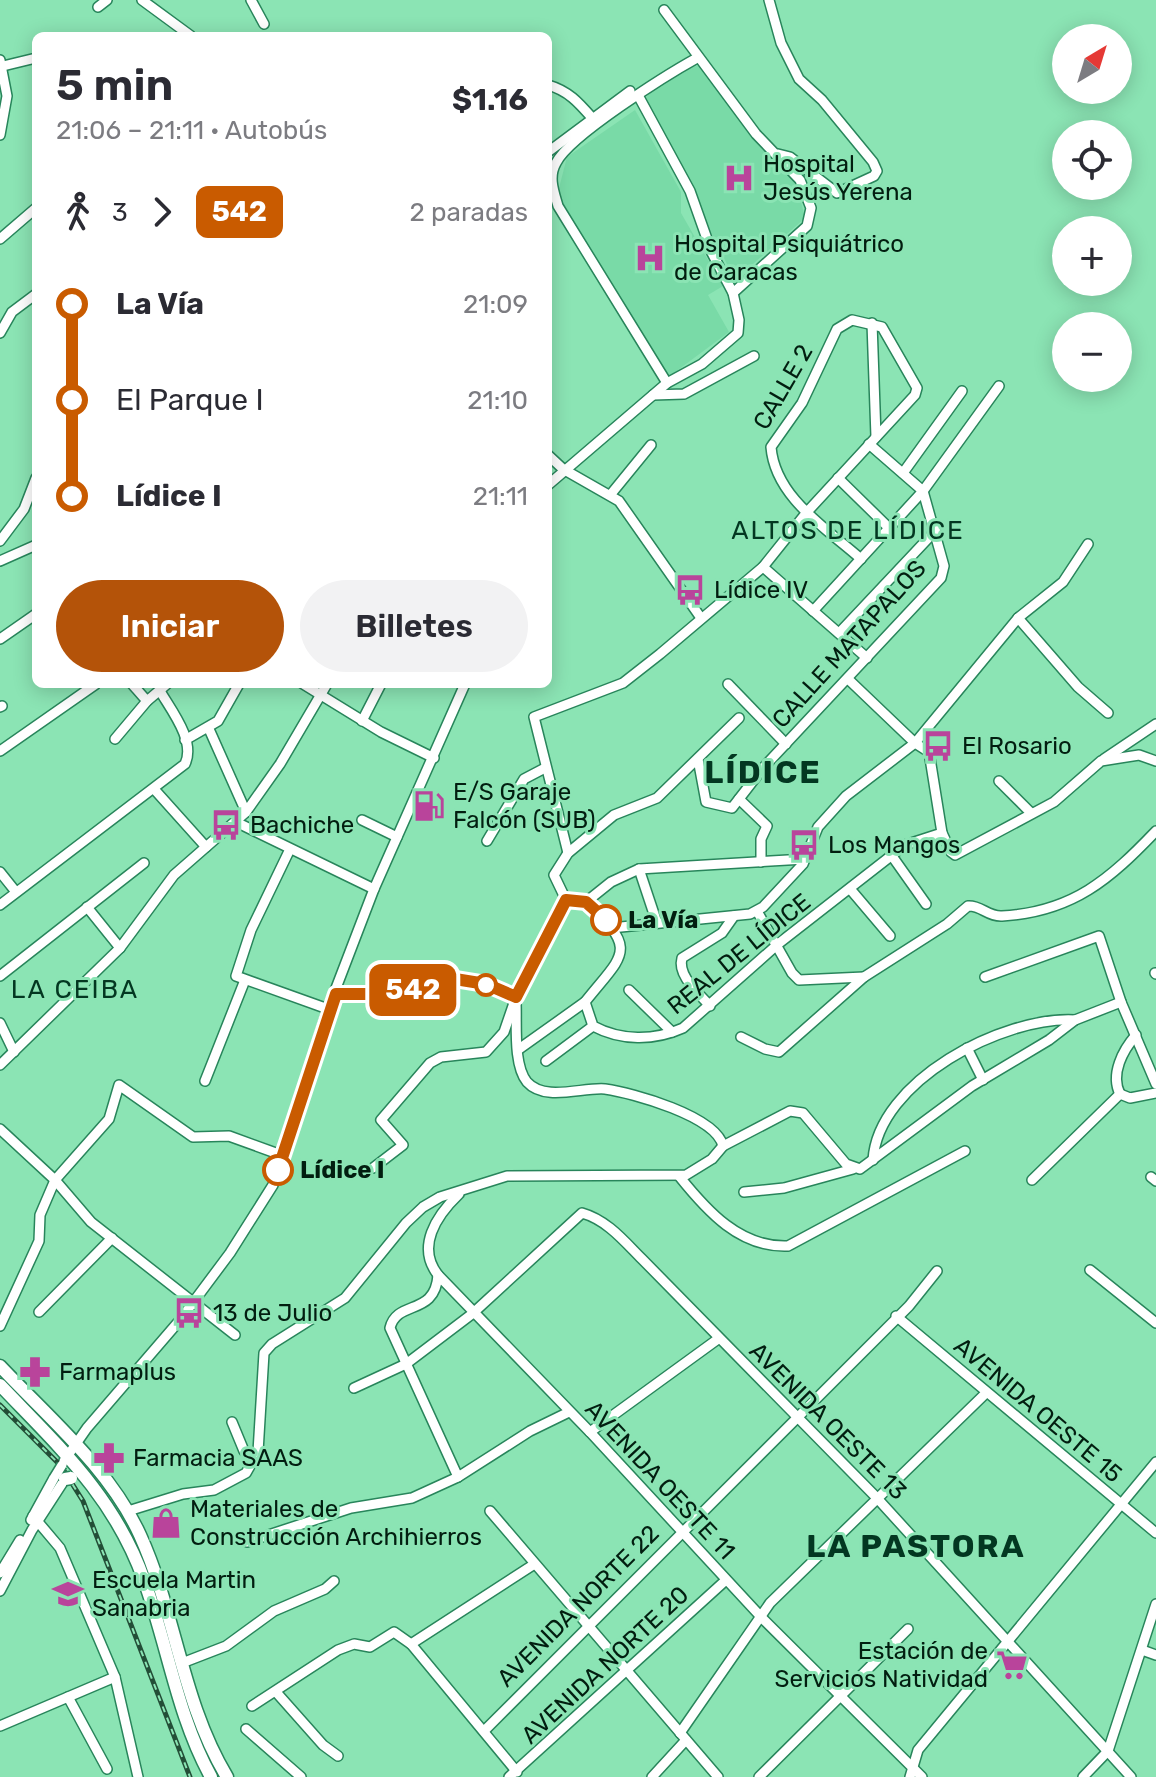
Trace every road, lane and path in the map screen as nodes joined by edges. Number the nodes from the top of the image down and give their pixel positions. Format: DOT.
graph roads {
  1 [pos="142,0"];
  2 [pos="251,0"];
  3 [pos="769,0"];
  4 [pos="664,10"];
  5 [pos="264,24"];
  6 [pos="186,32"];
  7 [pos="697,58"];
  8 [pos="32,59"];
  9 [pos="2,63"];
  10 [pos="552,87"];
  11 [pos="634,94"];
  12 [pos="593,119"];
  13 [pos="0,135"];
  14 [pos="552,149"];
  15 [pos="778,154"];
  16 [pos="32,211"];
  17 [pos="0,239"];
  18 [pos="733,293"];
  19 [pos="32,297"];
  20 [pos="872,323"];
  21 [pos="0,333"];
  22 [pos="754,356"];
  23 [pos="667,383"];
  24 [pos="999,386"];
  25 [pos="962,391"];
  26 [pos="653,395"];
  27 [pos="873,441"];
  28 [pos="651,445"];
  29 [pos="552,459"];
  30 [pos="563,469"];
  31 [pos="903,473"];
  32 [pos="838,478"];
  33 [pos="552,481"];
  34 [pos="32,488"];
  35 [pos="923,491"];
  36 [pos="611,494"];
  37 [pos="807,512"];
  38 [pos="889,528"];
  39 [pos="936,530"];
  40 [pos="0,541"];
  41 [pos="1088,544"];
  42 [pos="32,547"];
  43 [pos="861,559"];
  44 [pos="0,561"];
  45 [pos="763,567"];
  46 [pos="813,611"];
  47 [pos="32,617"];
  48 [pos="701,618"];
  49 [pos="1018,618"];
  50 [pos="839,633"];
  51 [pos="0,639"];
  52 [pos="867,658"];
  53 [pos="848,679"];
  54 [pos="728,684"];
  55 [pos="90,688"];
  56 [pos="136,688"];
  57 [pos="164,688"];
  58 [pos="237,688"];
  59 [pos="310,688"];
  60 [pos="324,688"];
  61 [pos="379,688"];
  62 [pos="463,688"];
  63 [pos="320,694"];
  64 [pos="147,701"];
  65 [pos="1108,713"];
  66 [pos="739,718"];
  67 [pos="362,721"];
  68 [pos="1156,724"];
  69 [pos="209,729"];
  70 [pos="115,739"];
  71 [pos="185,740"];
  72 [pos="915,743"];
  73 [pos="786,744"];
  74 [pos="0,751"];
  75 [pos="434,758"];
  76 [pos="698,759"];
  77 [pos="1101,761"];
  78 [pos="1156,761"];
  79 [pos="545,768"];
  80 [pos="999,781"];
  81 [pos="154,789"];
  82 [pos="739,799"];
  83 [pos="246,812"];
  84 [pos="1030,812"];
  85 [pos="362,820"];
  86 [pos="236,822"];
  87 [pos="1156,831"];
  88 [pos="942,833"];
  89 [pos="397,837"];
  90 [pos="487,841"];
  91 [pos="206,847"];
  92 [pos="290,849"];
  93 [pos="568,853"];
  94 [pos="892,856"];
  95 [pos="805,859"];
  96 [pos="761,862"];
  97 [pos="144,863"];
  98 [pos="639,869"];
  99 [pos="0,872"];
  100 [pos="374,889"];
  101 [pos="851,890"];
  102 [pos="16,892"];
  103 [pos="566,900"];
  104 [pos="586,902"];
  105 [pos="926,904"];
  106 [pos="0,905"];
  107 [pos="87,907"];
  108 [pos="757,911"];
  109 [pos="734,916"];
  110 [pos="657,923"];
  111 [pos="611,928"];
  112 [pos="890,936"];
  113 [pos="778,944"];
  114 [pos="120,948"];
  115 [pos="0,976"];
  116 [pos="864,977"];
  117 [pos="985,977"];
  118 [pos="240,978"];
  119 [pos="629,990"];
  120 [pos="336,994"];
  121 [pos="516,997"];
  122 [pos="585,1002"];
  123 [pos="1121,1002"];
  124 [pos="710,1006"];
  125 [pos="328,1009"];
  126 [pos="1075,1020"];
  127 [pos="0,1023"];
  128 [pos="593,1026"];
  129 [pos="672,1032"];
  130 [pos="1136,1035"];
  131 [pos="741,1037"];
  132 [pos="967,1048"];
  133 [pos="519,1049"];
  134 [pos="14,1052"];
  135 [pos="546,1061"];
  136 [pos="0,1065"];
  137 [pos="983,1080"];
  138 [pos="205,1081"];
  139 [pos="1156,1084"];
  140 [pos="1156,1093"];
  141 [pos="1120,1094"];
  142 [pos="0,1129"];
  143 [pos="723,1146"];
  144 [pos="965,1151"];
  145 [pos="284,1156"];
  146 [pos="873,1160"];
  147 [pos="373,1168"];
  148 [pos="853,1169"];
  149 [pos="679,1176"];
  150 [pos="55,1180"];
  151 [pos="1032,1180"];
  152 [pos="744,1192"];
  153 [pos="459,1194"];
  154 [pos="112,1238"];
  155 [pos="1090,1270"];
  156 [pos="937,1271"];
  157 [pos="438,1275"];
  158 [pos="194,1301"];
  159 [pos="39,1312"];
  160 [pos="472,1314"];
  161 [pos="896,1316"];
  162 [pos="1156,1323"];
  163 [pos="0,1326"];
  164 [pos="235,1335"];
  165 [pos="718,1339"];
  166 [pos="406,1364"];
  167 [pos="0,1366"];
  168 [pos="0,1385"];
  169 [pos="354,1388"];
  170 [pos="986,1393"];
  171 [pos="569,1412"];
  172 [pos="796,1415"];
  173 [pos="232,1422"];
  174 [pos="590,1432"];
  175 [pos="255,1460"];
  176 [pos="1156,1462"];
  177 [pos="67,1468"];
  178 [pos="458,1477"];
  179 [pos="876,1497"];
  180 [pos="1120,1505"];
  181 [pos="128,1511"];
  182 [pos="490,1511"];
  183 [pos="36,1518"];
  184 [pos="680,1531"];
  185 [pos="1156,1533"];
  186 [pos="247,1542"];
  187 [pos="533,1565"];
  188 [pos="0,1573"];
  189 [pos="726,1580"];
  190 [pos="334,1581"];
  191 [pos="0,1591"];
  192 [pos="1156,1604"];
  193 [pos="762,1618"];
  194 [pos="587,1627"];
  195 [pos="908,1629"];
  196 [pos="1007,1641"];
  197 [pos="411,1644"];
  198 [pos="1142,1650"];
  199 [pos="1156,1655"];
  200 [pos="182,1663"];
  201 [pos="626,1673"];
  202 [pos="115,1677"];
  203 [pos="276,1692"];
  204 [pos="68,1697"];
  205 [pos="840,1698"];
  206 [pos="252,1706"];
  207 [pos="0,1726"];
  208 [pos="246,1729"];
  209 [pos="484,1731"];
  210 [pos="683,1736"];
  211 [pos="1108,1751"];
  212 [pos="338,1756"];
  213 [pos="911,1765"];
  214 [pos="107,1769"];
  215 [pos="513,1775"];
  216 [pos="297,1776"];
  217 [pos="138,1777"];
  218 [pos="211,1777"];
  219 [pos="227,1777"];
  220 [pos="652,1777"];
  221 [pos="718,1777"];
  222 [pos="759,1777"];
  223 [pos="910,1777"];
  224 [pos="922,1777"];
  225 [pos="1083,1777"];
  226 [pos="1131,1777"];
  1 -- 6 [label="street"];
  2 -- 5 [label="street"];
  3 -- 15 [label="street"];
  4 -- 7 [label="street"];
  7 -- 11 [label="street"];
  7 -- 15 [label="street"];
  8 -- 9 [label="street"];
  9 -- 13 [label="street"];
  10 -- 12 [label="street"];
  11 -- 12 [label="street"];
  11 -- 18 [label="street"];
  11 -- 23 [label="street"];
  12 -- 14 [label="street"];
  15 -- 18 [label="street"];
  16 -- 17 [label="street"];
  18 -- 23 [label="street"];
  19 -- 21 [label="street"];
  20 -- 27 [label="street"];
  20 -- 27 [label="street"];
  20 -- 37 [label="street, CALLE 2"];
  22 -- 26 [label="street"];
  23 -- 26 [label="street"];
  24 -- 35 [label="street"];
  25 -- 31 [label="street"];
  26 -- 30 [label="street"];
  27 -- 31 [label="street, CALLE MATAPALOS"];
  27 -- 32 [label="street"];
  28 -- 36 [label="street"];
  29 -- 30 [label="street"];
  30 -- 33 [label="street"];
  30 -- 36 [label="street"];
  31 -- 35 [label="street, CALLE MATAPALOS"];
  32 -- 37 [label="street"];
  32 -- 38 [label="street"];
  34 -- 40 [label="street"];
  35 -- 38 [label="street"];
  35 -- 39 [label="street, CALLE MATAPALOS"];
  36 -- 48 [label="street"];
  37 -- 43 [label="street, CALLE 2"];
  37 -- 45 [label="street"];
  38 -- 43 [label="street"];
  39 -- 50 [label="street"];
  39 -- 52 [label="street, CALLE MATAPALOS"];
  41 -- 49 [label="street"];
  42 -- 44 [label="street"];
  43 -- 46 [label="street"];
  45 -- 46 [label="street"];
  45 -- 48 [label="street"];
  46 -- 50 [label="street"];
  47 -- 51 [label="street"];
  48 -- 79 [label="street"];
  49 -- 65 [label="street"];
  49 -- 72 [label="street"];
  50 -- 52 [label="street"];
  52 -- 53 [label="street, CALLE MATAPALOS"];
  53 -- 72 [label="street"];
  53 -- 73 [label="street, CALLE MATAPALOS"];
  54 -- 73 [label="street"];
  55 -- 74 [label="street"];
  56 -- 64 [label="street"];
  57 -- 64 [label="street"];
  57 -- 71 [label="street"];
  58 -- 69 [label="street"];
  59 -- 63 [label="street"];
  60 -- 63 [label="street"];
  61 -- 67 [label="street"];
  62 -- 75 [label="street"];
  63 -- 67 [label="street"];
  63 -- 83 [label="street"];
  64 -- 70 [label="street"];
  66 -- 76 [label="street"];
  67 -- 75 [label="street"];
  68 -- 77 [label="street"];
  69 -- 71 [label="street"];
  69 -- 83 [label="street"];
  71 -- 81 [label="street"];
  72 -- 88 [label="street"];
  72 -- 95 [label="street"];
  73 -- 82 [label="street, CALLE MATAPALOS"];
  75 -- 89 [label="street"];
  76 -- 82 [label="street"];
  76 -- 93 [label="street"];
  77 -- 78 [label="street"];
  77 -- 84 [label="street"];
  79 -- 90 [label="street"];
  79 -- 93 [label="street"];
  80 -- 84 [label="street"];
  81 -- 91 [label="street"];
  81 -- 102 [label="street"];
  82 -- 96 [label="street"];
  83 -- 86 [label="street"];
  84 -- 88 [label="street"];
  85 -- 89 [label="street"];
  86 -- 91 [label="street"];
  86 -- 92 [label="street"];
  87 -- 116 [label="street"];
  88 -- 94 [label="street, REAL DE LÍDICE"];
  89 -- 100 [label="street"];
  91 -- 114 [label="street"];
  92 -- 100 [label="street"];
  92 -- 118 [label="street"];
  93 -- 103 [label="street"];
  94 -- 101 [label="street, REAL DE LÍDICE"];
  94 -- 105 [label="street"];
  95 -- 96 [label="street"];
  95 -- 108 [label="street"];
  96 -- 98 [label="street"];
  97 -- 107 [label="street"];
  98 -- 104 [label="street"];
  98 -- 110 [label="street"];
  99 -- 102 [label="street"];
  100 -- 120 [label="street"];
  101 -- 112 [label="street"];
  101 -- 113 [label="street, REAL DE LÍDICE"];
  102 -- 106 [label="street"];
  103 -- 104 [label="street"];
  103 -- 121 [label="street"];
  104 -- 111 [label="street"];
  107 -- 114 [label="street"];
  107 -- 115 [label="street"];
  108 -- 109 [label="street"];
  108 -- 113 [label="street"];
  109 -- 110 [label="street"];
  109 -- 124 [label="street"];
  110 -- 111 [label="street"];
  111 -- 122 [label="street"];
  113 -- 116 [label="street"];
  113 -- 124 [label="street, REAL DE LÍDICE"];
  114 -- 134 [label="street"];
  116 -- 131 [label="street"];
  117 -- 123 [label="street"];
  118 -- 125 [label="street"];
  118 -- 138 [label="street"];
  119 -- 129 [label="street"];
  120 -- 121 [label="street"];
  120 -- 125 [label="street"];
  121 -- 133 [label="street"];
  121 -- 147 [label="street"];
  122 -- 128 [label="street"];
  122 -- 133 [label="street"];
  123 -- 126 [label="street"];
  123 -- 130 [label="street"];
  124 -- 129 [label="street, REAL DE LÍDICE"];
  125 -- 145 [label="street"];
  126 -- 132 [label="street"];
  126 -- 137 [label="street"];
  127 -- 134 [label="street"];
  128 -- 129 [label="street, REAL DE LÍDICE"];
  128 -- 135 [label="street"];
  130 -- 139 [label="street"];
  130 -- 141 [label="street"];
  132 -- 137 [label="street"];
  132 -- 146 [label="street"];
  133 -- 143 [label="street"];
  134 -- 136 [label="street"];
  137 -- 146 [label="street"];
  140 -- 141 [label="street"];
  141 -- 151 [label="street"];
  142 -- 150 [label="street"];
  143 -- 148 [label="street"];
  143 -- 149 [label="street"];
  144 -- 149 [label="street"];
  145 -- 150 [label="street"];
  145 -- 158 [label="street"];
  146 -- 148 [label="street"];
  148 -- 152 [label="street"];
  149 -- 153 [label="street"];
  150 -- 154 [label="street"];
  150 -- 163 [label="street"];
  153 -- 157 [label="street, AVENIDA OESTE 11"];
  153 -- 175 [label="street"];
  154 -- 158 [label="street"];
  154 -- 159 [label="street"];
  155 -- 162 [label="street"];
  156 -- 161 [label="street, AVENIDA NORTE 22"];
  157 -- 160 [label="street, AVENIDA OESTE 11"];
  157 -- 166 [label="street"];
  158 -- 164 [label="street"];
  158 -- 177 [label="street"];
  160 -- 165 [label="street, AVENIDA OESTE 13"];
  160 -- 166 [label="street"];
  160 -- 171 [label="street, AVENIDA OESTE 11"];
  161 -- 170 [label="street, AVENIDA OESTE 15"];
  161 -- 172 [label="street, AVENIDA NORTE 22"];
  165 -- 172 [label="street, AVENIDA OESTE 13"];
  165 -- 174 [label="street"];
  166 -- 169 [label="street"];
  166 -- 178 [label="street"];
  167 -- 177 [label="main road"];
  168 -- 177 [label="main road"];
  170 -- 179 [label="street"];
  170 -- 180 [label="street, AVENIDA OESTE 15"];
  171 -- 174 [label="street, AVENIDA OESTE 11"];
  171 -- 178 [label="street"];
  172 -- 179 [label="street, AVENIDA OESTE 13"];
  172 -- 184 [label="street, AVENIDA NORTE 22"];
  173 -- 175 [label="street"];
  174 -- 184 [label="street, AVENIDA OESTE 11"];
  175 -- 181 [label="street"];
  176 -- 180 [label="street"];
  177 -- 181 [label="main road"];
  177 -- 183 [label="street"];
  177 -- 218 [label="main road"];
  178 -- 186 [label="street"];
  179 -- 193 [label="street"];
  179 -- 196 [label="street, AVENIDA OESTE 13"];
  180 -- 185 [label="street, AVENIDA OESTE 15"];
  180 -- 196 [label="street"];
  181 -- 200 [label="main road"];
  182 -- 187 [label="street"];
  183 -- 188 [label="street"];
  183 -- 191 [label="street"];
  183 -- 202 [label="street"];
  184 -- 189 [label="street, AVENIDA OESTE 11"];
  184 -- 194 [label="street, AVENIDA NORTE 22"];
  187 -- 194 [label="street"];
  187 -- 197 [label="street"];
  189 -- 193 [label="street, AVENIDA OESTE 11"];
  189 -- 201 [label="street, AVENIDA NORTE 20"];
  190 -- 200 [label="street"];
  192 -- 198 [label="street"];
  193 -- 205 [label="street, AVENIDA OESTE 11"];
  193 -- 210 [label="street"];
  194 -- 201 [label="street"];
  194 -- 209 [label="street, AVENIDA NORTE 22"];
  195 -- 205 [label="street"];
  196 -- 211 [label="street, AVENIDA OESTE 13"];
  196 -- 213 [label="street"];
  197 -- 203 [label="street"];
  197 -- 209 [label="street"];
  198 -- 199 [label="street"];
  198 -- 211 [label="street"];
  200 -- 219 [label="main road"];
  201 -- 210 [label="street"];
  201 -- 215 [label="street, AVENIDA NORTE 20"];
  202 -- 204 [label="street"];
  202 -- 217 [label="street"];
  203 -- 206 [label="street"];
  203 -- 212 [label="street"];
  204 -- 207 [label="street"];
  204 -- 214 [label="street"];
  205 -- 213 [label="street, AVENIDA OESTE 11"];
  205 -- 222 [label="street"];
  208 -- 216 [label="street"];
  209 -- 215 [label="street"];
  210 -- 220 [label="street"];
  210 -- 221 [label="street"];
  211 -- 225 [label="street"];
  211 -- 226 [label="street, AVENIDA OESTE 13"];
  213 -- 223 [label="street"];
  213 -- 224 [label="street, AVENIDA OESTE 11"];
}
